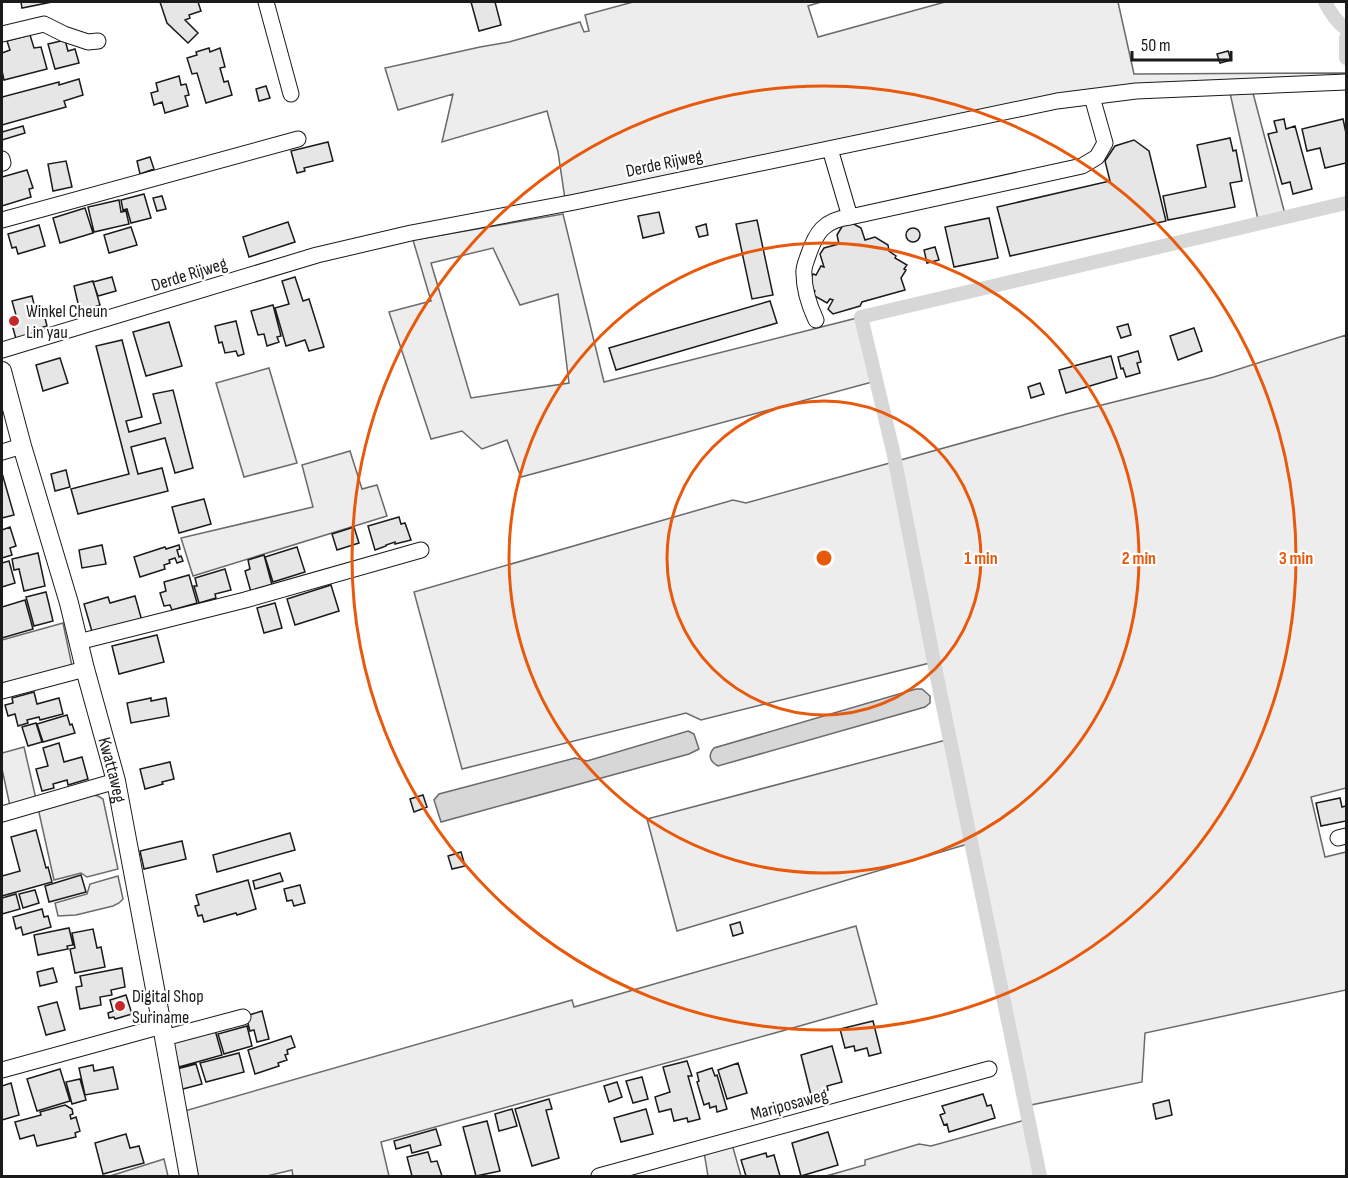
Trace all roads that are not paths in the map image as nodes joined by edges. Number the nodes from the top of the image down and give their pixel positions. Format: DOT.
graph roads {
  1 [pos="271,3"];
  2 [pos="2,34"];
  3 [pos="98,41"];
  4 [pos="1347,82"];
  5 [pos="291,94"];
  6 [pos="1092,97"];
  7 [pos="298,139"];
  8 [pos="830,149"];
  9 [pos="850,217"];
  10 [pos="2,220"];
  11 [pos="816,320"];
  12 [pos="2,350"];
  13 [pos="2,371"];
  14 [pos="22,446"];
  15 [pos="2,452"];
  16 [pos="421,550"];
  17 [pos="78,642"];
  18 [pos="85,669"];
  19 [pos="2,691"];
  20 [pos="116,781"];
  21 [pos="2,814"];
  22 [pos="243,1017"];
  23 [pos="163,1032"];
  24 [pos="989,1069"];
  25 [pos="2,1070"];
  26 [pos="189,1176"];
  27 [pos="599,1176"];
  1 -- 5 [label="street"];
  2 -- 3 [label="street"];
  4 -- 6 [label="street, Derde Rijweg"];
  6 -- 8 [label="street, Derde Rijweg"];
  6 -- 9 [label="street"];
  7 -- 10 [label="street"];
  8 -- 9 [label="street"];
  8 -- 12 [label="street, Derde Rijweg"];
  9 -- 11 [label="street"];
  13 -- 14 [label="main road, Kwattaweg"];
  14 -- 15 [label="street"];
  14 -- 17 [label="main road, Kwattaweg"];
  16 -- 17 [label="street"];
  17 -- 18 [label="main road, Kwattaweg"];
  18 -- 19 [label="street"];
  18 -- 20 [label="main road, Kwattaweg"];
  20 -- 21 [label="street"];
  20 -- 23 [label="main road, Kwattaweg"];
  22 -- 23 [label="street"];
  23 -- 25 [label="street"];
  23 -- 26 [label="main road, Kwattaweg"];
  24 -- 27 [label="street, Mariposaweg"];
}
